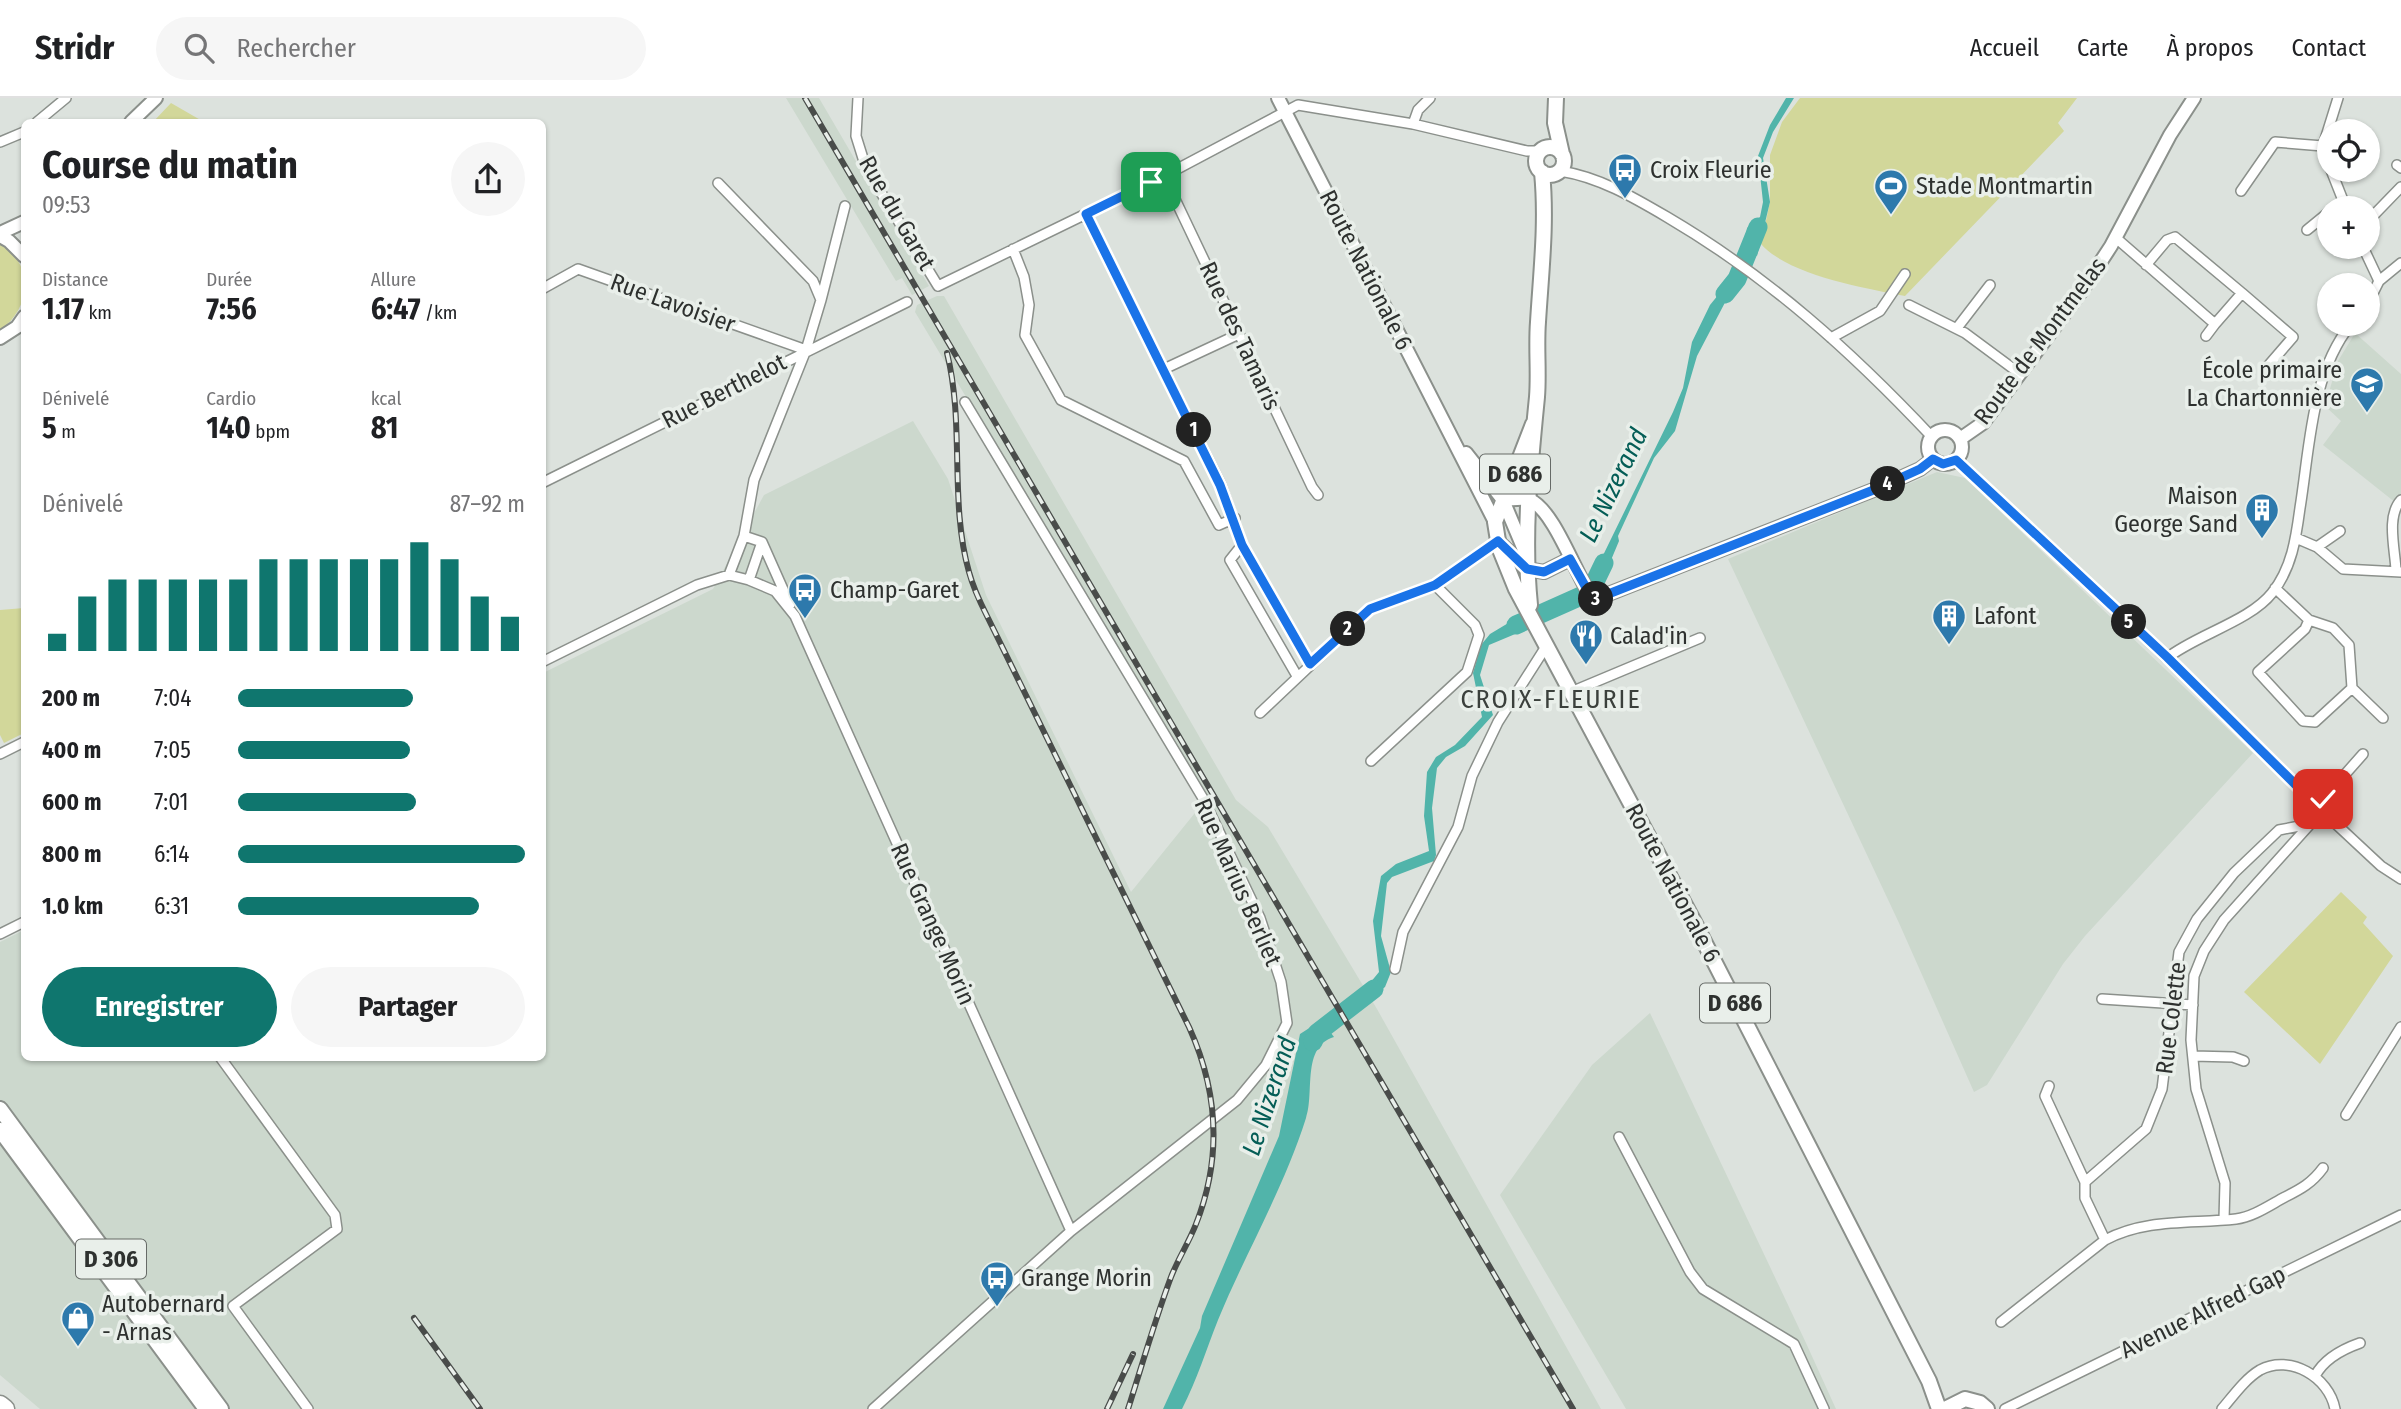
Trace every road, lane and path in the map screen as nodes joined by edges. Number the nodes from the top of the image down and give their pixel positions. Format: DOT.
graph roads {
  1 [pos="66,98"];
  2 [pos="156,98"];
  3 [pos="858,98"];
  4 [pos="1278,98"];
  5 [pos="1430,98"];
  6 [pos="1556,98"];
  7 [pos="2194,98"];
  8 [pos="2338,98"];
  9 [pos="1285,112"];
  10 [pos="41,119"];
  11 [pos="134,119"];
  12 [pos="2331,119"];
  13 [pos="1413,124"];
  14 [pos="21,133"];
  15 [pos="0,142"];
  16 [pos="2317,146"];
  17 [pos="1548,160"];
  18 [pos="1164,176"];
  19 [pos="719,183"];
  20 [pos="2401,187"];
  21 [pos="2241,191"];
  22 [pos="845,206"];
  23 [pos="2380,209"];
  24 [pos="1086,214"];
  25 [pos="2317,222"];
  26 [pos="21,224"];
  27 [pos="2307,230"];
  28 [pos="0,235"];
  29 [pos="2116,238"];
  30 [pos="1013,249"];
  31 [pos="21,253"];
  32 [pos="2401,263"];
  33 [pos="2146,265"];
  34 [pos="1905,274"];
  35 [pos="2380,280"];
  36 [pos="1990,285"];
  37 [pos="546,287"];
  38 [pos="2242,293"];
  39 [pos="821,300"];
  40 [pos="907,302"];
  41 [pos="1909,304"];
  42 [pos="2215,324"];
  43 [pos="21,327"];
  44 [pos="1957,328"];
  45 [pos="1240,334"];
  46 [pos="2206,336"];
  47 [pos="2344,336"];
  48 [pos="0,338"];
  49 [pos="1831,338"];
  50 [pos="806,351"];
  51 [pos="2268,366"];
  52 [pos="1164,369"];
  53 [pos="2019,373"];
  54 [pos="965,402"];
  55 [pos="1533,424"];
  56 [pos="1447,428"];
  57 [pos="1932,437"];
  58 [pos="1960,439"];
  59 [pos="1933,459"];
  60 [pos="1956,460"];
  61 [pos="546,480"];
  62 [pos="1318,495"];
  63 [pos="1528,499"];
  64 [pos="1503,500"];
  65 [pos="2401,500"];
  66 [pos="1235,518"];
  67 [pos="1495,522"];
  68 [pos="2340,531"];
  69 [pos="744,536"];
  70 [pos="2296,538"];
  71 [pos="1498,541"];
  72 [pos="762,542"];
  73 [pos="1242,545"];
  74 [pos="2317,547"];
  75 [pos="1570,559"];
  76 [pos="1527,563"];
  77 [pos="2399,571"];
  78 [pos="729,575"];
  79 [pos="749,580"];
  80 [pos="1435,585"];
  81 [pos="2275,588"];
  82 [pos="1531,610"];
  83 [pos="795,616"];
  84 [pos="2309,620"];
  85 [pos="1700,638"];
  86 [pos="1547,645"];
  87 [pos="2167,657"];
  88 [pos="546,660"];
  89 [pos="1310,664"];
  90 [pos="1297,676"];
  91 [pos="2352,688"];
  92 [pos="1571,692"];
  93 [pos="1260,713"];
  94 [pos="2383,718"];
  95 [pos="21,744"];
  96 [pos="0,754"];
  97 [pos="2363,754"];
  98 [pos="1371,761"];
  99 [pos="2320,808"];
  100 [pos="2310,824"];
  101 [pos="2401,878"];
  102 [pos="21,924"];
  103 [pos="0,934"];
  104 [pos="1395,969"];
  105 [pos="2102,999"];
  106 [pos="2174,1004"];
  107 [pos="2193,1005"];
  108 [pos="2401,1027"];
  109 [pos="2193,1056"];
  110 [pos="223,1061"];
  111 [pos="2244,1061"];
  112 [pos="2049,1086"];
  113 [pos="0,1110"];
  114 [pos="2346,1115"];
  115 [pos="0,1130"];
  116 [pos="1619,1137"];
  117 [pos="2323,1168"];
  118 [pos="2085,1182"];
  119 [pos="2401,1215"];
  120 [pos="2224,1219"];
  121 [pos="1071,1231"];
  122 [pos="2105,1240"];
  123 [pos="2001,1322"];
  124 [pos="2360,1343"];
  125 [pos="2315,1376"];
  126 [pos="1929,1381"];
  127 [pos="0,1405"];
  128 [pos="1951,1405"];
  129 [pos="5,1409"];
  130 [pos="206,1409"];
  131 [pos="221,1409"];
  132 [pos="308,1409"];
  133 [pos="873,1409"];
  134 [pos="1824,1409"];
  135 [pos="1939,1409"];
  136 [pos="1987,1409"];
  137 [pos="2005,1409"];
  138 [pos="2222,1409"];
  139 [pos="2335,1409"];
  1 -- 10 [label="street"];
  2 -- 11 [label="street"];
  3 -- 30 [label="street, Rue du Garet"];
  4 -- 9 [label="street, D 686"];
  5 -- 13 [label="street"];
  6 -- 17 [label="main road"];
  7 -- 29 [label="street, Route de Montmelas"];
  8 -- 12 [label="street"];
  9 -- 13 [label="street"];
  9 -- 18 [label="street"];
  9 -- 56 [label="street, Route Nationale 6 / D 686"];
  13 -- 17 [label="street"];
  14 -- 15 [label="street"];
  16 -- 21 [label="street"];
  17 -- 49 [label="street"];
  17 -- 55 [label="main road"];
  18 -- 24 [label="street"];
  18 -- 45 [label="street, Rue des Tamaris"];
  19 -- 39 [label="street"];
  20 -- 23 [label="street"];
  22 -- 39 [label="street"];
  24 -- 30 [label="street"];
  24 -- 52 [label="street"];
  25 -- 27 [label="street"];
  26 -- 28 [label="street"];
  28 -- 31 [label="street"];
  29 -- 33 [label="street, Route de Montmelas"];
  29 -- 53 [label="street, Route de Montmelas"];
  30 -- 66 [label="street"];
  32 -- 35 [label="street"];
  33 -- 38 [label="street"];
  33 -- 42 [label="street, Route de Montmelas"];
  34 -- 49 [label="street"];
  36 -- 44 [label="street"];
  37 -- 50 [label="street, Rue Lavoisier"];
  38 -- 42 [label="street"];
  38 -- 51 [label="street"];
  39 -- 50 [label="street"];
  40 -- 50 [label="street, Rue Berthelot"];
  41 -- 44 [label="street"];
  42 -- 46 [label="street"];
  43 -- 48 [label="street"];
  44 -- 53 [label="street"];
  45 -- 52 [label="street"];
  45 -- 62 [label="street, Rue des Tamaris"];
  47 -- 70 [label="street"];
  49 -- 57 [label="street"];
  50 -- 61 [label="street, Rue Berthelot"];
  50 -- 69 [label="street"];
  52 -- 66 [label="street"];
  53 -- 58 [label="street, Route de Montmelas"];
  54 -- 121 [label="street, Rue Marius Berliet"];
  55 -- 63 [label="main road"];
  55 -- 64 [label="main road, D 686"];
  56 -- 64 [label="street, Route Nationale 6 / D 686"];
  56 -- 67 [label="street, Route Nationale 6 / D 686"];
  57 -- 58 [label="street"];
  57 -- 59 [label="street"];
  58 -- 60 [label="street"];
  59 -- 60 [label="street"];
  59 -- 75 [label="street"];
  60 -- 87 [label="street"];
  63 -- 64 [label="street"];
  63 -- 75 [label="street"];
  63 -- 76 [label="main road"];
  64 -- 67 [label="main road, D 686"];
  64 -- 76 [label="street, Route Nationale 6 / D 686"];
  65 -- 77 [label="street"];
  66 -- 73 [label="street"];
  67 -- 71 [label="main road, Route Nationale 6 / D 686"];
  68 -- 74 [label="street"];
  69 -- 72 [label="street"];
  69 -- 78 [label="street"];
  70 -- 74 [label="street"];
  70 -- 81 [label="street"];
  71 -- 76 [label="street"];
  71 -- 80 [label="street"];
  71 -- 82 [label="main road, Route Nationale 6 / D 686"];
  72 -- 79 [label="street"];
  72 -- 83 [label="street, Rue Grange Morin"];
  73 -- 89 [label="street"];
  73 -- 90 [label="street"];
  74 -- 77 [label="street"];
  75 -- 76 [label="street"];
  76 -- 82 [label="main road, Route Nationale 6 / D 686"];
  78 -- 79 [label="street, Rue Grange Morin"];
  78 -- 88 [label="street"];
  79 -- 83 [label="street, Rue Grange Morin"];
  80 -- 89 [label="street"];
  80 -- 98 [label="street"];
  81 -- 84 [label="street"];
  81 -- 87 [label="street"];
  82 -- 86 [label="main road, Route Nationale 6 / D 686"];
  83 -- 121 [label="street, Rue Grange Morin"];
  84 -- 91 [label="street"];
  84 -- 91 [label="street"];
  85 -- 92 [label="street"];
  86 -- 92 [label="main road, Route Nationale 6 / D 686"];
  86 -- 104 [label="street"];
  87 -- 99 [label="street"];
  89 -- 90 [label="street"];
  90 -- 93 [label="street"];
  91 -- 94 [label="street"];
  92 -- 126 [label="main road, Route Nationale 6 / D 686"];
  95 -- 96 [label="street"];
  97 -- 99 [label="street"];
  99 -- 100 [label="street"];
  99 -- 101 [label="street"];
  100 -- 106 [label="street, Rue Colette"];
  100 -- 107 [label="street"];
  102 -- 103 [label="street"];
  105 -- 106 [label="street"];
  106 -- 107 [label="street"];
  106 -- 118 [label="street, Rue Colette"];
  107 -- 109 [label="street"];
  108 -- 114 [label="street"];
  109 -- 111 [label="street"];
  109 -- 120 [label="street"];
  110 -- 132 [label="street"];
  112 -- 118 [label="street"];
  113 -- 131 [label="main road, D 306"];
  115 -- 130 [label="main road, D 306"];
  116 -- 134 [label="street"];
  117 -- 120 [label="street"];
  118 -- 122 [label="street"];
  119 -- 137 [label="street, Avenue Alfred Gap"];
  120 -- 122 [label="street"];
  121 -- 133 [label="street, Rue Marius Berliet"];
  122 -- 123 [label="street"];
  124 -- 125 [label="street"];
  125 -- 138 [label="street"];
  125 -- 139 [label="street"];
  126 -- 128 [label="main road, Route Nationale 6"];
  126 -- 135 [label="main road, Route Nationale 6 / D 686"];
  127 -- 129 [label="highway"];
  128 -- 136 [label="main road"];
}
